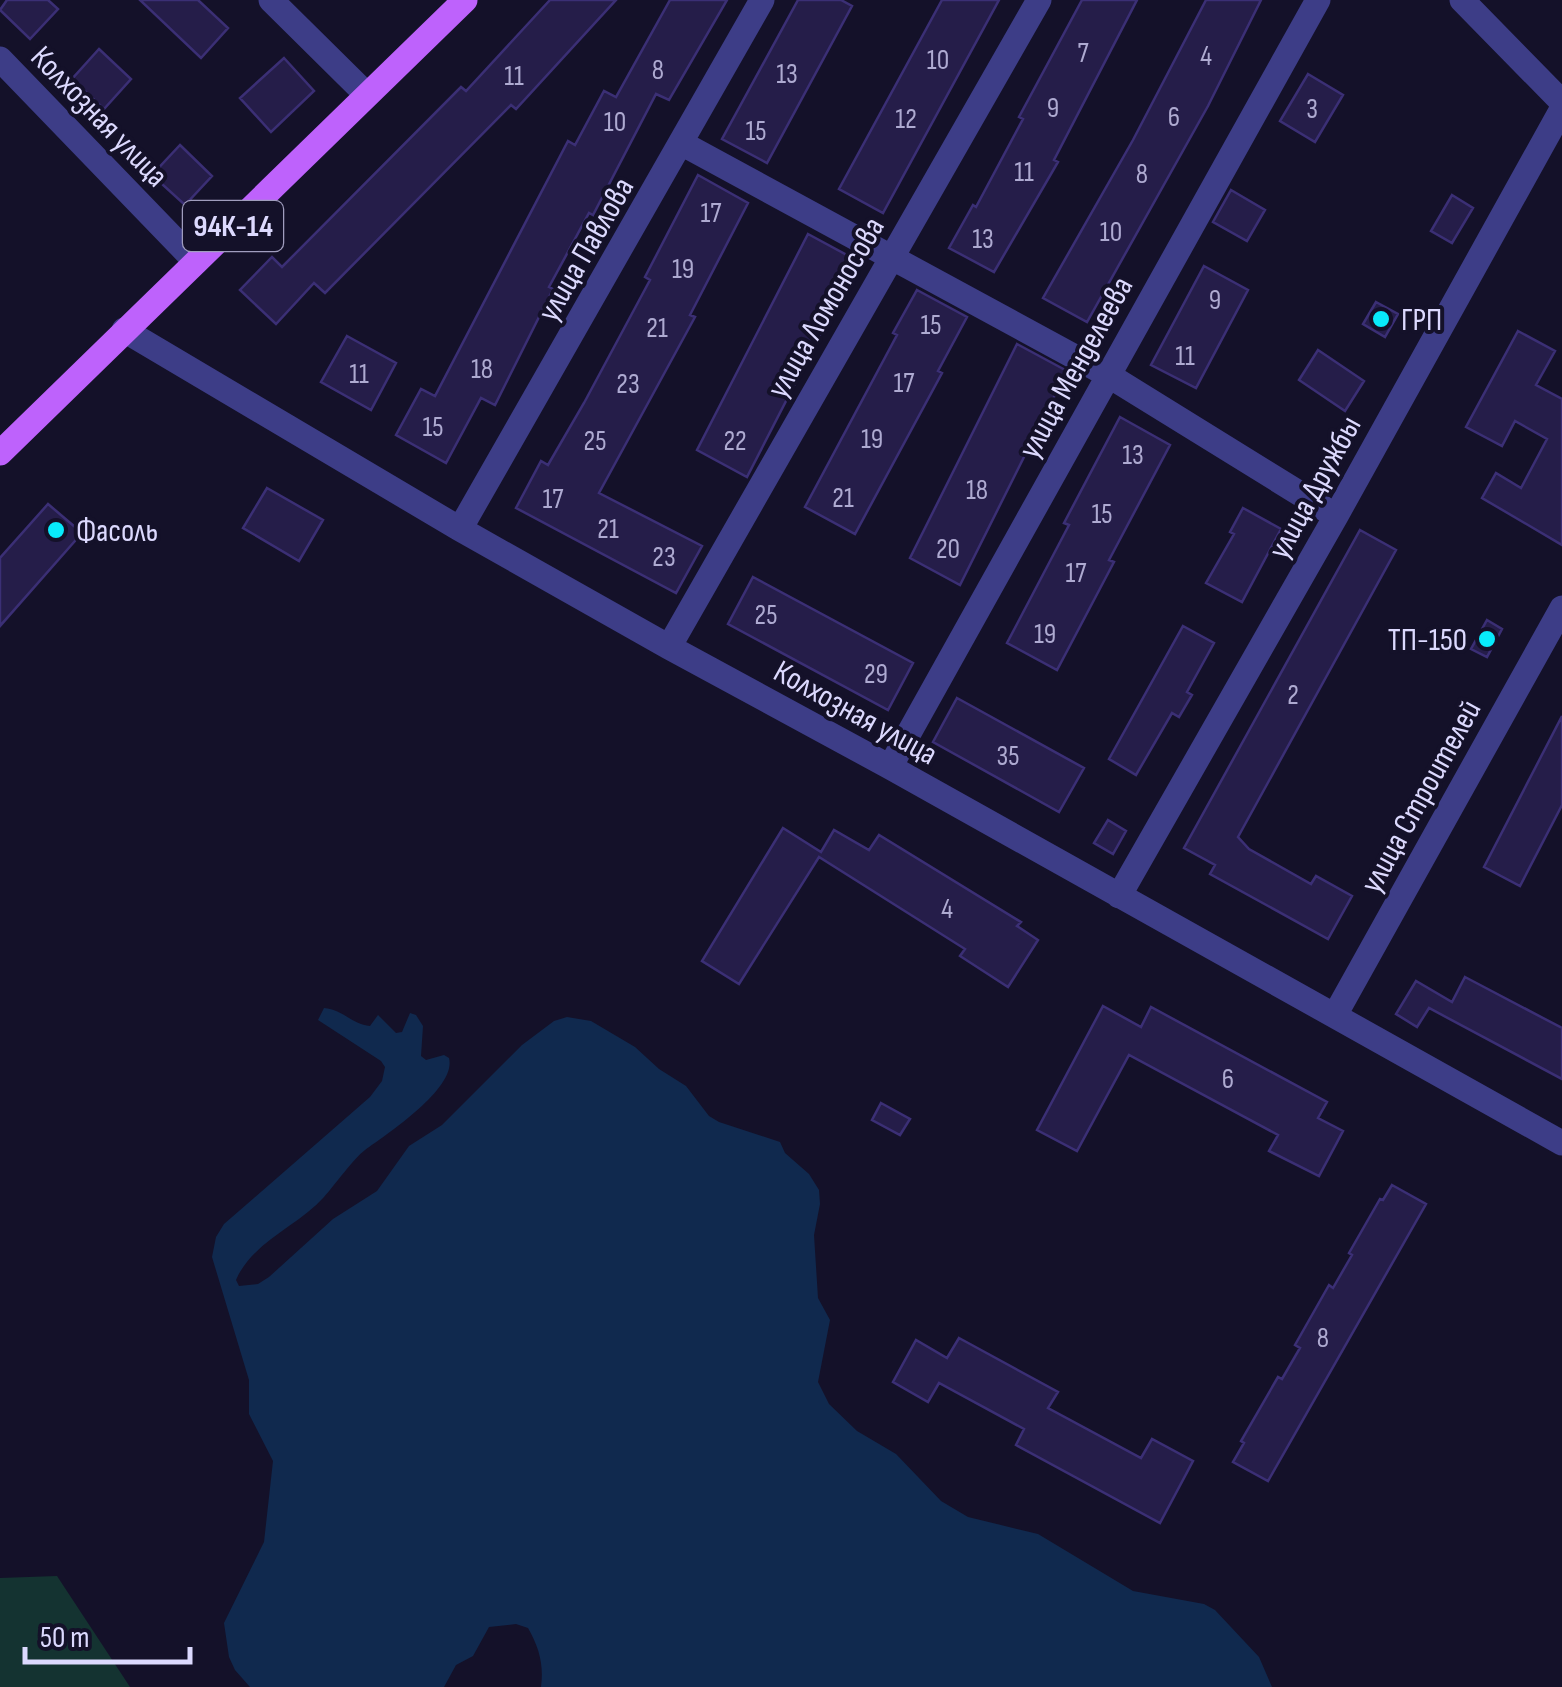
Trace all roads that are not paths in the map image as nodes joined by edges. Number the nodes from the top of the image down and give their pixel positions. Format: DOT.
graph roads {
  1 [pos="271,0"];
  2 [pos="465,0"];
  3 [pos="762,0"];
  4 [pos="1039,0"];
  5 [pos="1318,0"];
  6 [pos="1462,0"];
  7 [pos="0,59"];
  8 [pos="367,96"];
  9 [pos="1562,105"];
  10 [pos="683,144"];
  11 [pos="891,257"];
  12 [pos="196,262"];
  13 [pos="124,330"];
  14 [pos="1108,375"];
  15 [pos="0,452"];
  16 [pos="1336,516"];
  17 [pos="460,530"];
  18 [pos="1562,608"];
  19 [pos="668,648"];
  20 [pos="890,767"];
  21 [pos="1119,896"];
  22 [pos="1335,1015"];
  23 [pos="1562,1143"];
  1 -- 8 [label="street"];
  2 -- 8 [label="main road, 94К-14"];
  3 -- 10 [label="street, улица Павлова"];
  4 -- 11 [label="street, улица Ломоносова"];
  5 -- 14 [label="street, улица Менделеева"];
  6 -- 9 [label="street"];
  7 -- 12 [label="street, Колхозная улица"];
  8 -- 12 [label="main road, 94К-14"];
  9 -- 16 [label="street, улица Дружбы"];
  10 -- 11 [label="street"];
  10 -- 17 [label="street, улица Павлова"];
  11 -- 14 [label="street"];
  11 -- 19 [label="street, улица Ломоносова"];
  12 -- 13 [label="main road, 94К-14"];
  13 -- 15 [label="main road, 94К-14"];
  13 -- 17 [label="street, Колхозная улица"];
  14 -- 16 [label="street"];
  14 -- 20 [label="street, улица Менделеева"];
  16 -- 21 [label="street, улица Дружбы"];
  17 -- 19 [label="street, Колхозная улица"];
  18 -- 22 [label="street, улица Строителей"];
  19 -- 20 [label="street, Колхозная улица"];
  20 -- 21 [label="street, Колхозная улица"];
  21 -- 22 [label="street, Колхозная улица"];
  22 -- 23 [label="street, Колхозная улица"];
}
